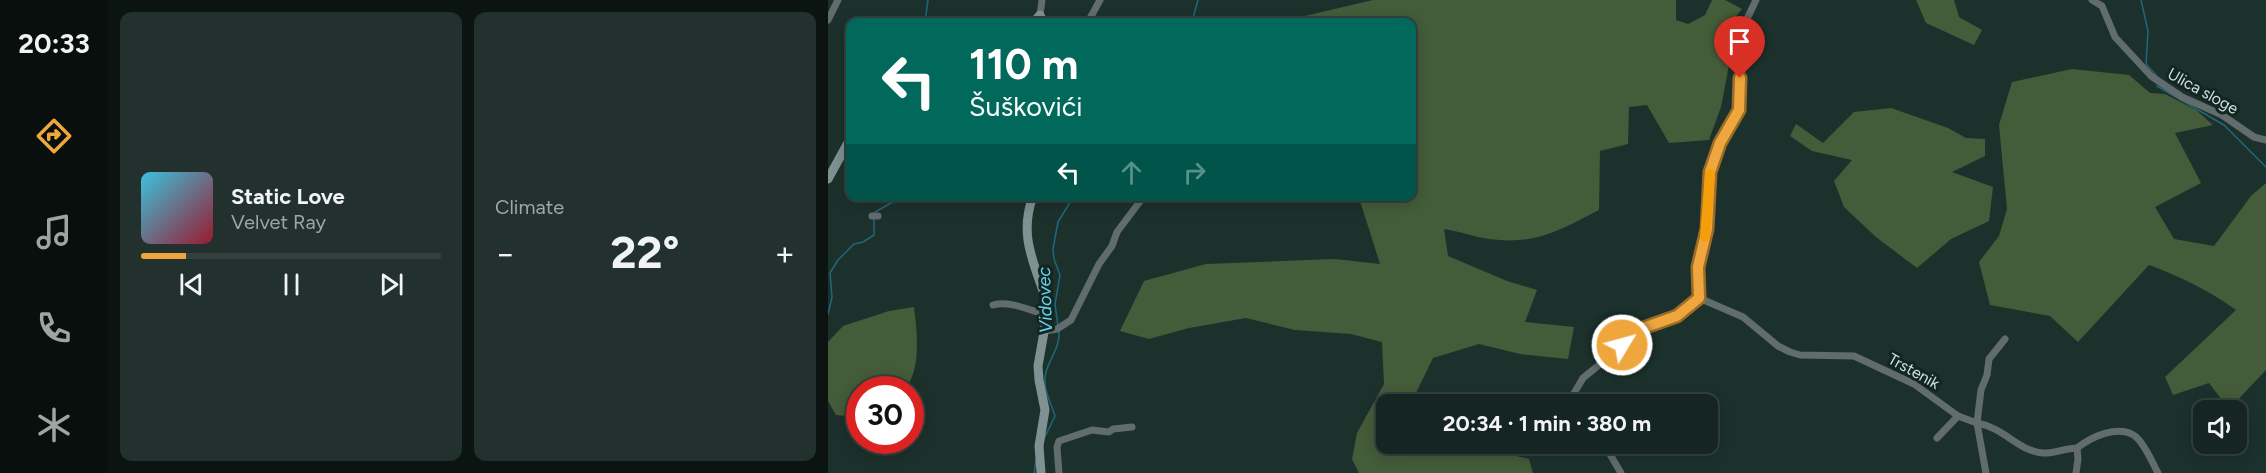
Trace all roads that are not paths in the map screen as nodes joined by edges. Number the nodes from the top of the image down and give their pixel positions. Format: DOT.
graph roads {
  1 [pos="838,0"];
  2 [pos="1042,0"];
  3 [pos="1100,0"];
  4 [pos="1756,0"];
  5 [pos="2092,0"];
  6 [pos="1039,18"];
  7 [pos="1090,18"];
  8 [pos="828,20"];
  9 [pos="2266,140"];
  10 [pos="846,146"];
  11 [pos="828,179"];
  12 [pos="1031,201"];
  13 [pos="1140,201"];
  14 [pos="1699,298"];
  15 [pos="993,305"];
  16 [pos="1047,315"];
  17 [pos="1045,331"];
  18 [pos="2005,339"];
  19 [pos="1574,394"];
  20 [pos="1958,416"];
  21 [pos="1977,423"];
  22 [pos="1132,427"];
  23 [pos="1937,438"];
  24 [pos="2076,448"];
  25 [pos="1610,454"];
  26 [pos="1041,473"];
  27 [pos="1059,473"];
  28 [pos="1621,473"];
  29 [pos="1986,473"];
  30 [pos="2076,473"];
  31 [pos="2158,473"];
  1 -- 8 [label="street"];
  2 -- 6 [label="street"];
  3 -- 7 [label="street"];
  4 -- 14 [label="street"];
  5 -- 9 [label="street, Ulica sloge"];
  10 -- 11 [label="street"];
  12 -- 16 [label="street"];
  13 -- 17 [label="street"];
  14 -- 19 [label="street"];
  14 -- 20 [label="street, Trstenik"];
  15 -- 16 [label="street"];
  16 -- 17 [label="street"];
  17 -- 26 [label="street"];
  18 -- 21 [label="street"];
  20 -- 21 [label="street, Trstenik"];
  20 -- 23 [label="street"];
  21 -- 24 [label="street, Trstenik"];
  21 -- 29 [label="street"];
  22 -- 27 [label="street"];
  24 -- 30 [label="street"];
  24 -- 31 [label="street, Trstenik"];
  25 -- 28 [label="street"];
}
